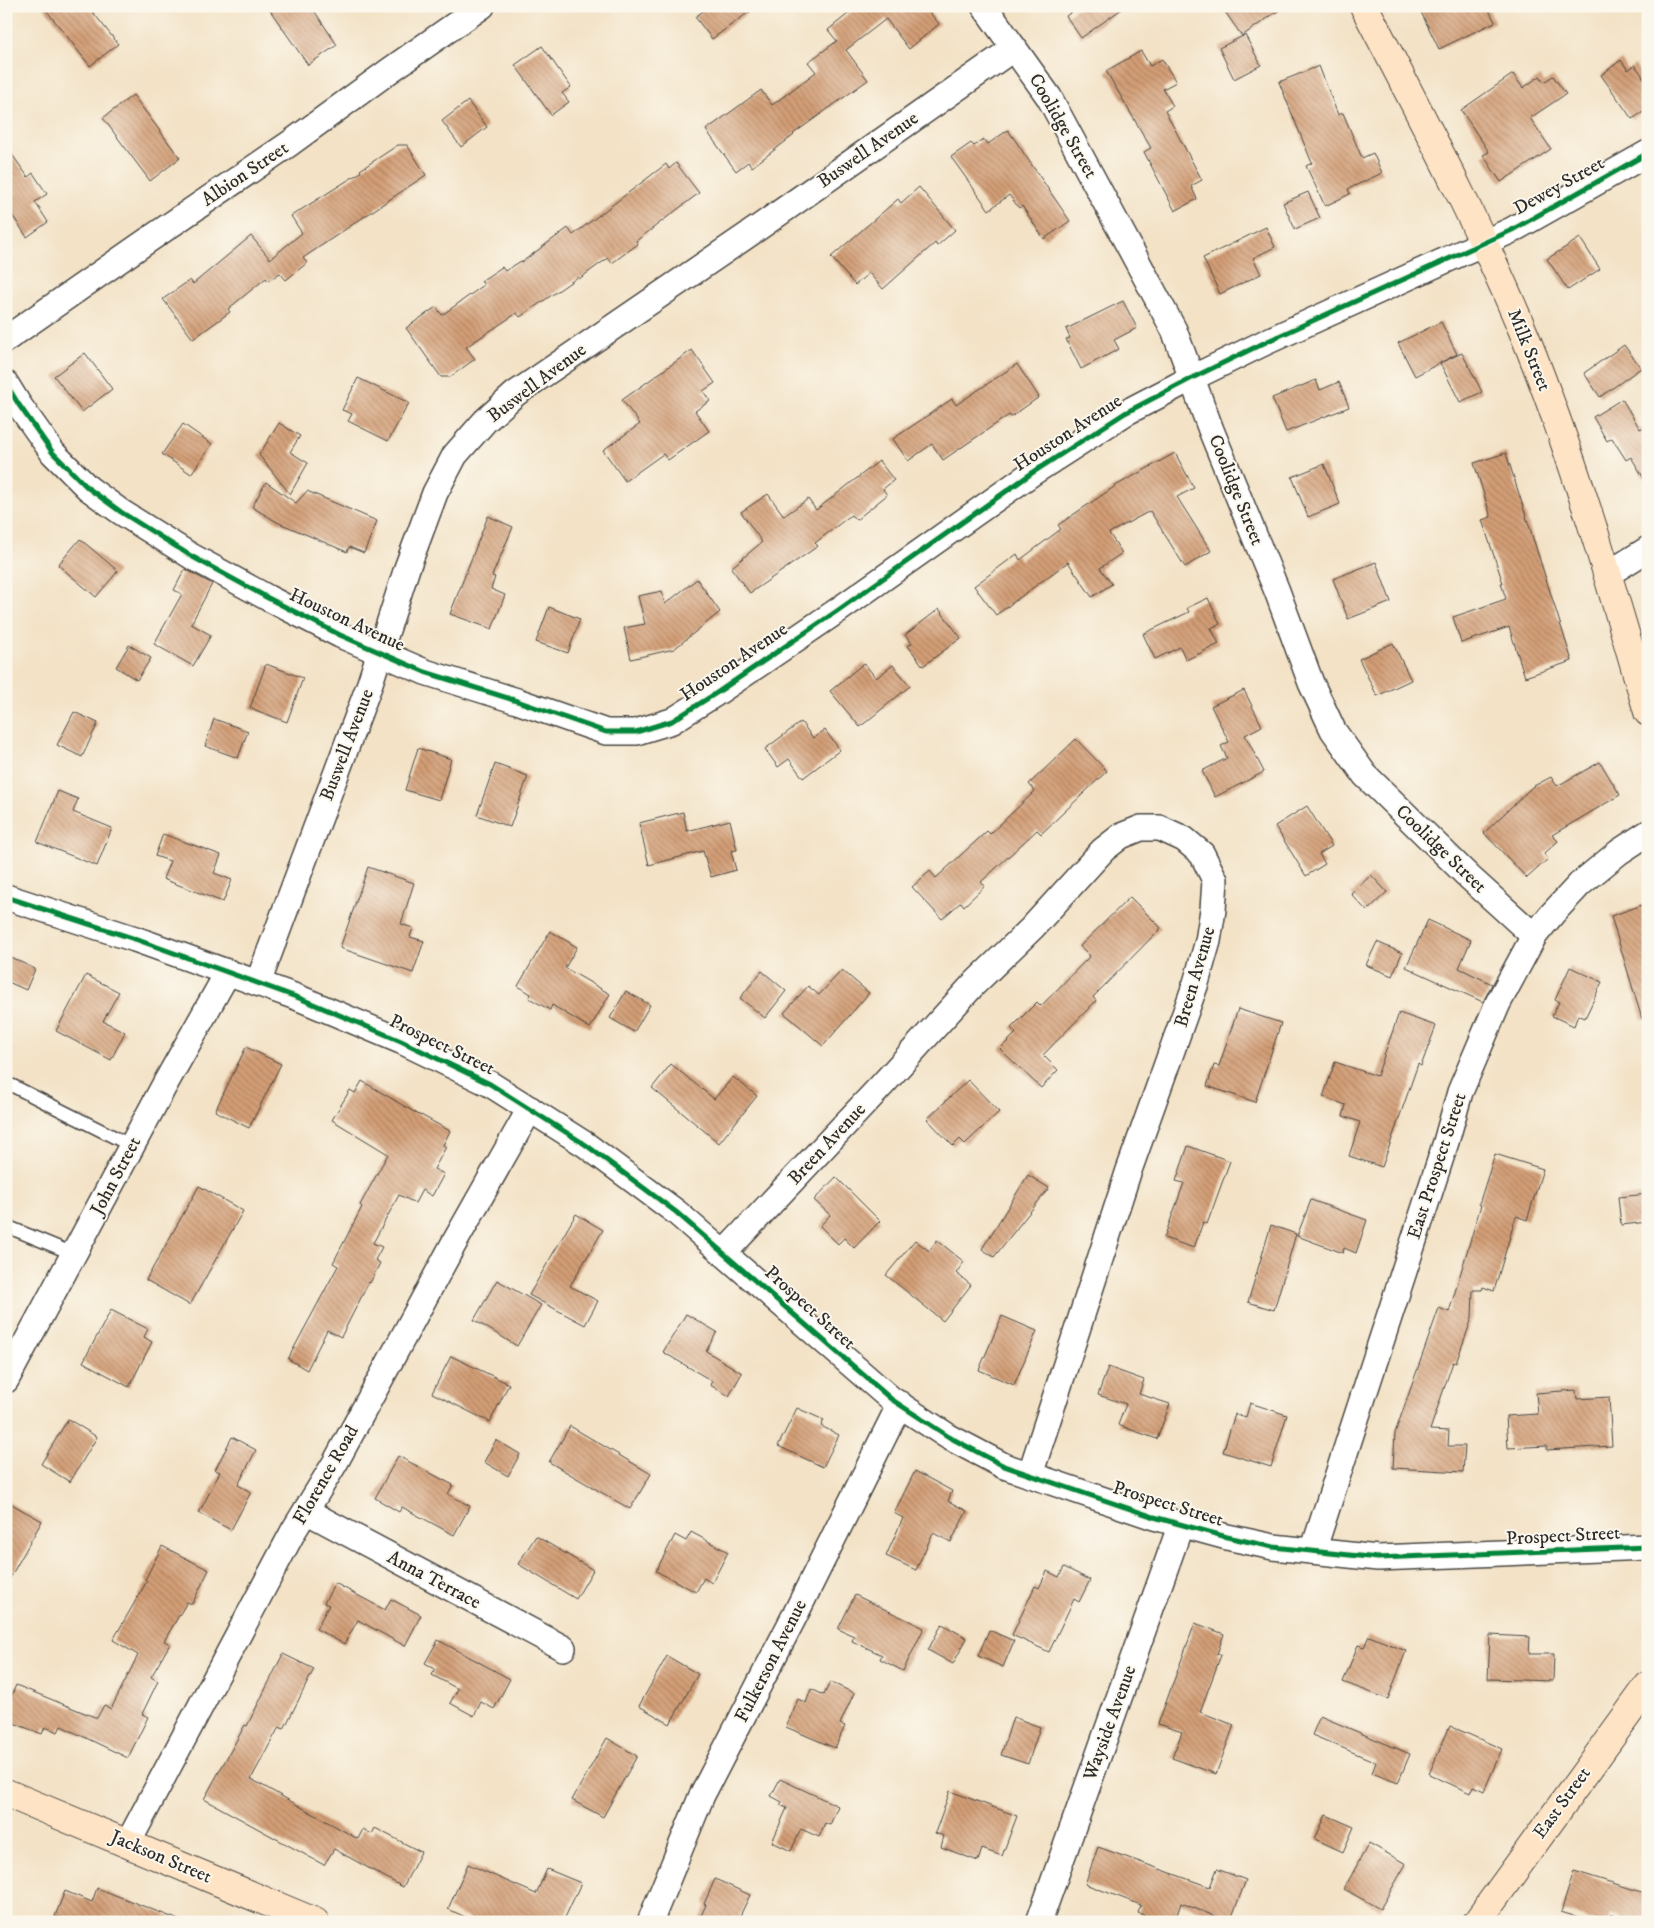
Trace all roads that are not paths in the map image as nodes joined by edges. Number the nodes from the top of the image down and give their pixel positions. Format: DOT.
graph roads {
  1 [pos="482,6"];
  2 [pos="984,6"];
  3 [pos="1364,6"];
  4 [pos="1014,48"];
  5 [pos="1648,152"];
  6 [pos="1482,243"];
  7 [pos="6,339"];
  8 [pos="1192,378"];
  9 [pos="6,384"];
  10 [pos="1648,549"];
  11 [pos="1608,574"];
  12 [pos="380,652"];
  13 [pos="1648,712"];
  14 [pos="1648,833"];
  15 [pos="6,897"];
  16 [pos="1534,936"];
  17 [pos="228,972"];
  18 [pos="258,983"];
  19 [pos="6,1085"];
  20 [pos="530,1109"];
  21 [pos="132,1146"];
  22 [pos="6,1226"];
  23 [pos="724,1253"];
  24 [pos="74,1254"];
  25 [pos="6,1380"];
  26 [pos="900,1404"];
  27 [pos="1030,1475"];
  28 [pos="306,1511"];
  29 [pos="1181,1524"];
  30 [pos="1648,1547"];
  31 [pos="1313,1551"];
  32 [pos="563,1648"];
  33 [pos="1648,1686"];
  34 [pos="6,1793"];
  35 [pos="128,1843"];
  36 [pos="315,1922"];
  37 [pos="650,1922"];
  38 [pos="1039,1922"];
  39 [pos="1477,1922"];
  1 -- 7 [label="street, Albion Street"];
  2 -- 4 [label="street, Coolidge Street"];
  3 -- 6 [label="street, Milk Street"];
  4 -- 8 [label="street, Coolidge Street"];
  4 -- 12 [label="street, Buswell Avenue"];
  5 -- 6 [label="street, Dewey Street"];
  6 -- 8 [label="street, Houston Avenue"];
  6 -- 11 [label="street, Milk Street"];
  8 -- 12 [label="street, Houston Avenue"];
  8 -- 16 [label="street, Coolidge Street"];
  9 -- 12 [label="street, Houston Avenue"];
  10 -- 11 [label="street"];
  11 -- 13 [label="street, Milk Street"];
  12 -- 18 [label="street, Buswell Avenue"];
  14 -- 16 [label="street, East Prospect Street"];
  15 -- 17 [label="street, Prospect Street"];
  16 -- 31 [label="street, East Prospect Street"];
  17 -- 18 [label="street, Prospect Street"];
  17 -- 21 [label="street, John Street"];
  18 -- 20 [label="street, Prospect Street"];
  19 -- 21 [label="lane"];
  20 -- 23 [label="street, Prospect Street"];
  20 -- 28 [label="street, Florence Road"];
  21 -- 24 [label="street, John Street"];
  22 -- 24 [label="lane"];
  23 -- 26 [label="street, Prospect Street"];
  23 -- 27 [label="street, Breen Avenue"];
  24 -- 25 [label="street, John Street"];
  26 -- 27 [label="street, Prospect Street"];
  26 -- 37 [label="street, Fulkerson Avenue"];
  27 -- 29 [label="street, Prospect Street"];
  28 -- 32 [label="street, Anna Terrace"];
  28 -- 35 [label="street, Florence Road"];
  29 -- 31 [label="street, Prospect Street"];
  29 -- 38 [label="street, Wayside Avenue"];
  30 -- 31 [label="street, Prospect Street"];
  33 -- 39 [label="street, East Street"];
  34 -- 35 [label="street, Jackson Street"];
  35 -- 36 [label="street, Jackson Street"];
}
